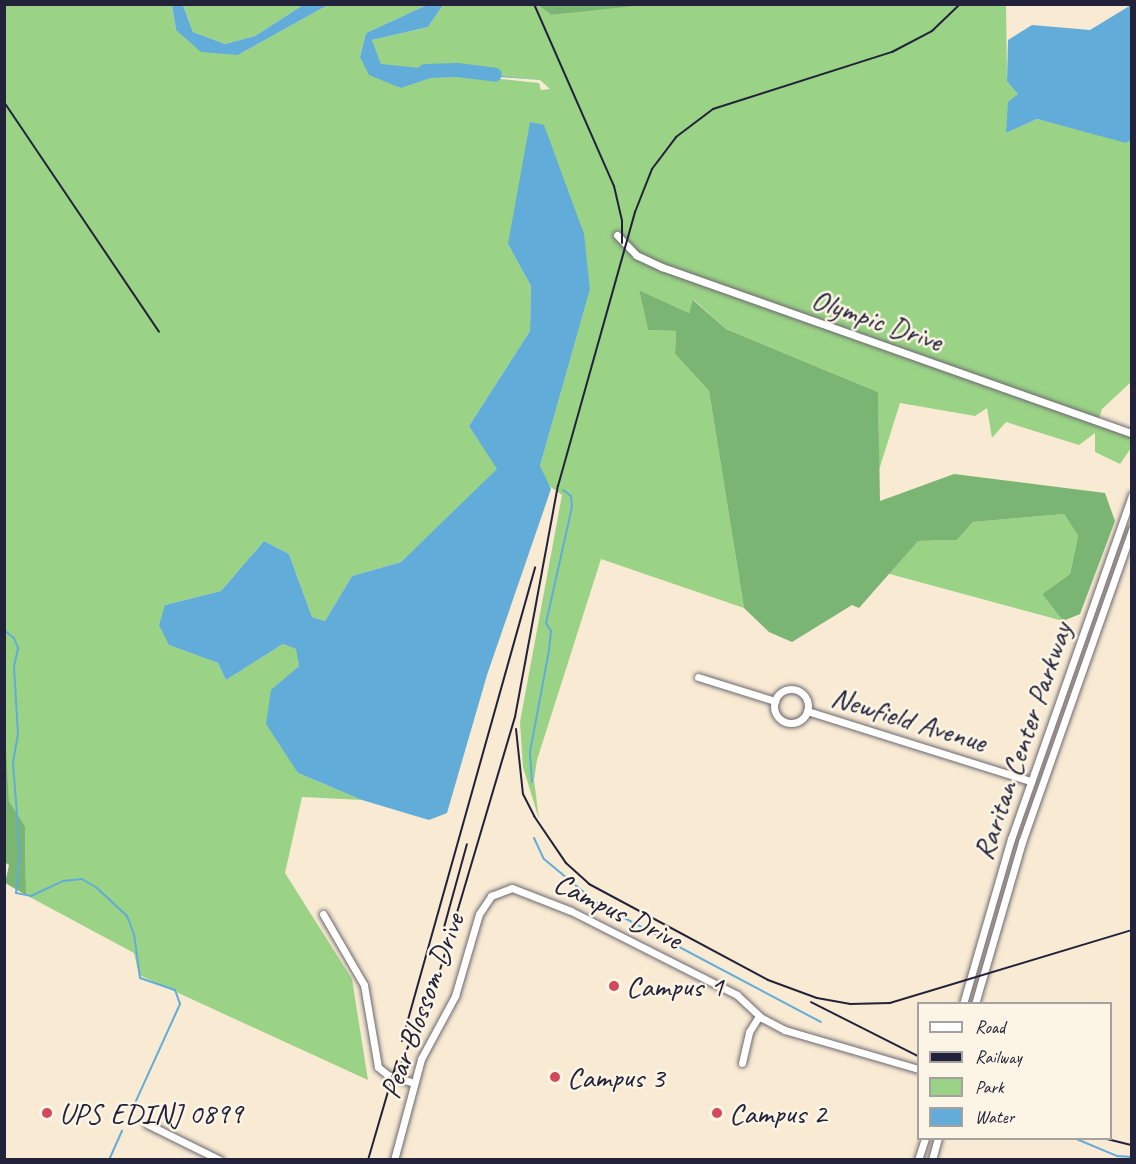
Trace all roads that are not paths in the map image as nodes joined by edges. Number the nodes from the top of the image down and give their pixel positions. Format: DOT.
graph roads {
  1 [pos="617,235"];
  2 [pos="1131,433"];
  3 [pos="1131,495"];
  4 [pos="1131,529"];
  5 [pos="698,677"];
  6 [pos="775,701"];
  7 [pos="807,711"];
  8 [pos="1031,781"];
  9 [pos="515,888"];
  10 [pos="323,914"];
  11 [pos="964,1002"];
  12 [pos="976,1002"];
  13 [pos="759,1016"];
  14 [pos="742,1063"];
  15 [pos="917,1069"];
  16 [pos="414,1083"];
  17 [pos="147,1124"];
  18 [pos="924,1140"];
  19 [pos="937,1140"];
  20 [pos="220,1160"];
  21 [pos="394,1160"];
  22 [pos="918,1160"];
  23 [pos="932,1160"];
  1 -- 2 [label="street, Olympic Drive"];
  3 -- 8 [label="street, Raritan Center Parkway"];
  4 -- 12 [label="street, Raritan Center Parkway"];
  5 -- 6 [label="street"];
  6 -- 7 [label="street, Newfield Avenue"];
  6 -- 7 [label="street, Newfield Avenue"];
  7 -- 8 [label="street, Newfield Avenue"];
  8 -- 11 [label="street, Raritan Center Parkway"];
  9 -- 13 [label="street, Campus Drive"];
  9 -- 16 [label="street, Pear Blossom Drive"];
  10 -- 16 [label="street"];
  13 -- 14 [label="street"];
  13 -- 15 [label="street, Campus Drive"];
  16 -- 21 [label="street, Pear Blossom Drive"];
  17 -- 20 [label="street"];
  18 -- 22 [label="street"];
  19 -- 23 [label="street"];
}
